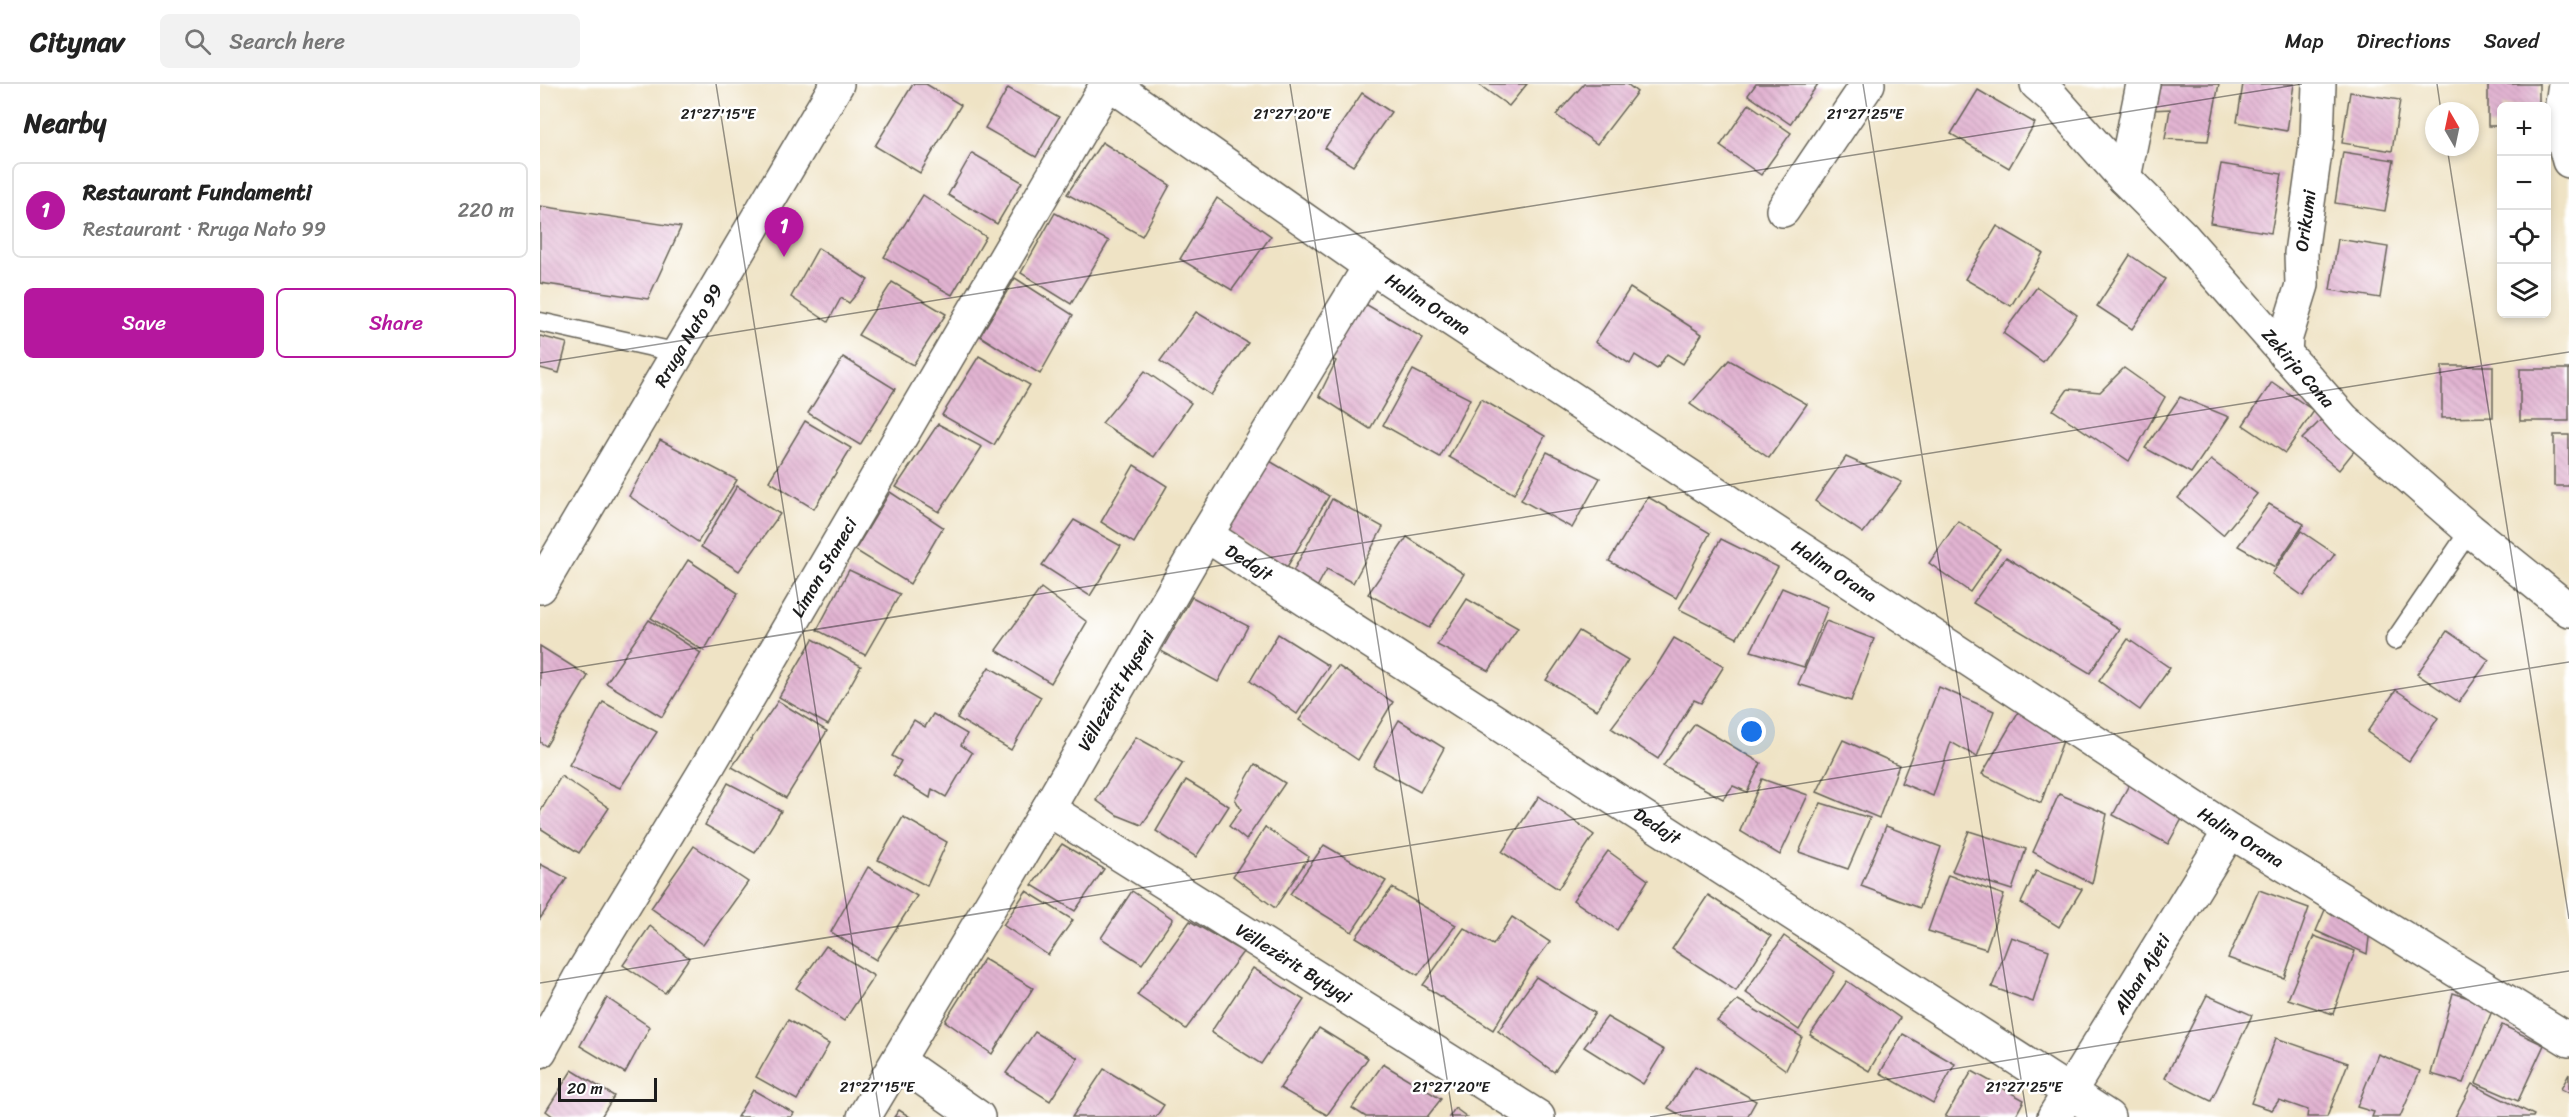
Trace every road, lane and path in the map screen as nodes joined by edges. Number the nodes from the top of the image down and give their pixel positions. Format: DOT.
graph roads {
  1 [pos="837,84"];
  2 [pos="1109,84"];
  3 [pos="1868,84"];
  4 [pos="2143,84"];
  5 [pos="2319,84"];
  6 [pos="2565,84"];
  7 [pos="2048,88"];
  8 [pos="2569,161"];
  9 [pos="2124,178"];
  10 [pos="1783,210"];
  11 [pos="1370,266"];
  12 [pos="540,322"];
  13 [pos="679,353"];
  14 [pos="2285,354"];
  15 [pos="2470,530"];
  16 [pos="1206,535"];
  17 [pos="540,587"];
  18 [pos="2569,610"];
  19 [pos="2395,640"];
  20 [pos="1048,809"];
  21 [pos="2230,831"];
  22 [pos="2569,1040"];
  23 [pos="540,1051"];
  24 [pos="898,1061"];
  25 [pos="2061,1105"];
  26 [pos="864,1117"];
  27 [pos="978,1117"];
  28 [pos="1538,1117"];
  29 [pos="2108,1117"];
  1 -- 13 [label="street, Rruga Nato 99"];
  2 -- 11 [label="street, Halim Orana"];
  2 -- 23 [label="street, Limon Staneci"];
  3 -- 10 [label="street"];
  4 -- 9 [label="street"];
  5 -- 14 [label="street, Orikumi"];
  6 -- 8 [label="street"];
  7 -- 9 [label="street, Zekirja Cana"];
  9 -- 14 [label="street, Zekirja Cana"];
  11 -- 16 [label="street, Vëllezërit Hyseni"];
  11 -- 21 [label="street, Halim Orana"];
  12 -- 13 [label="lane"];
  13 -- 17 [label="street, Rruga Nato 99"];
  14 -- 15 [label="street, Zekirja Cana"];
  15 -- 18 [label="street, Zekirja Cana"];
  15 -- 19 [label="lane"];
  16 -- 20 [label="street, Vëllezërit Hyseni"];
  16 -- 25 [label="street, Dedajt"];
  20 -- 24 [label="street, Vëllezërit Hyseni"];
  20 -- 28 [label="street, Vëllezërit Bytyqi"];
  21 -- 22 [label="street, Halim Orana"];
  21 -- 25 [label="street, Alban Ajeti"];
  24 -- 26 [label="street, Vëllezërit Hyseni"];
  24 -- 27 [label="street"];
  25 -- 29 [label="street, Dedajt"];
}
